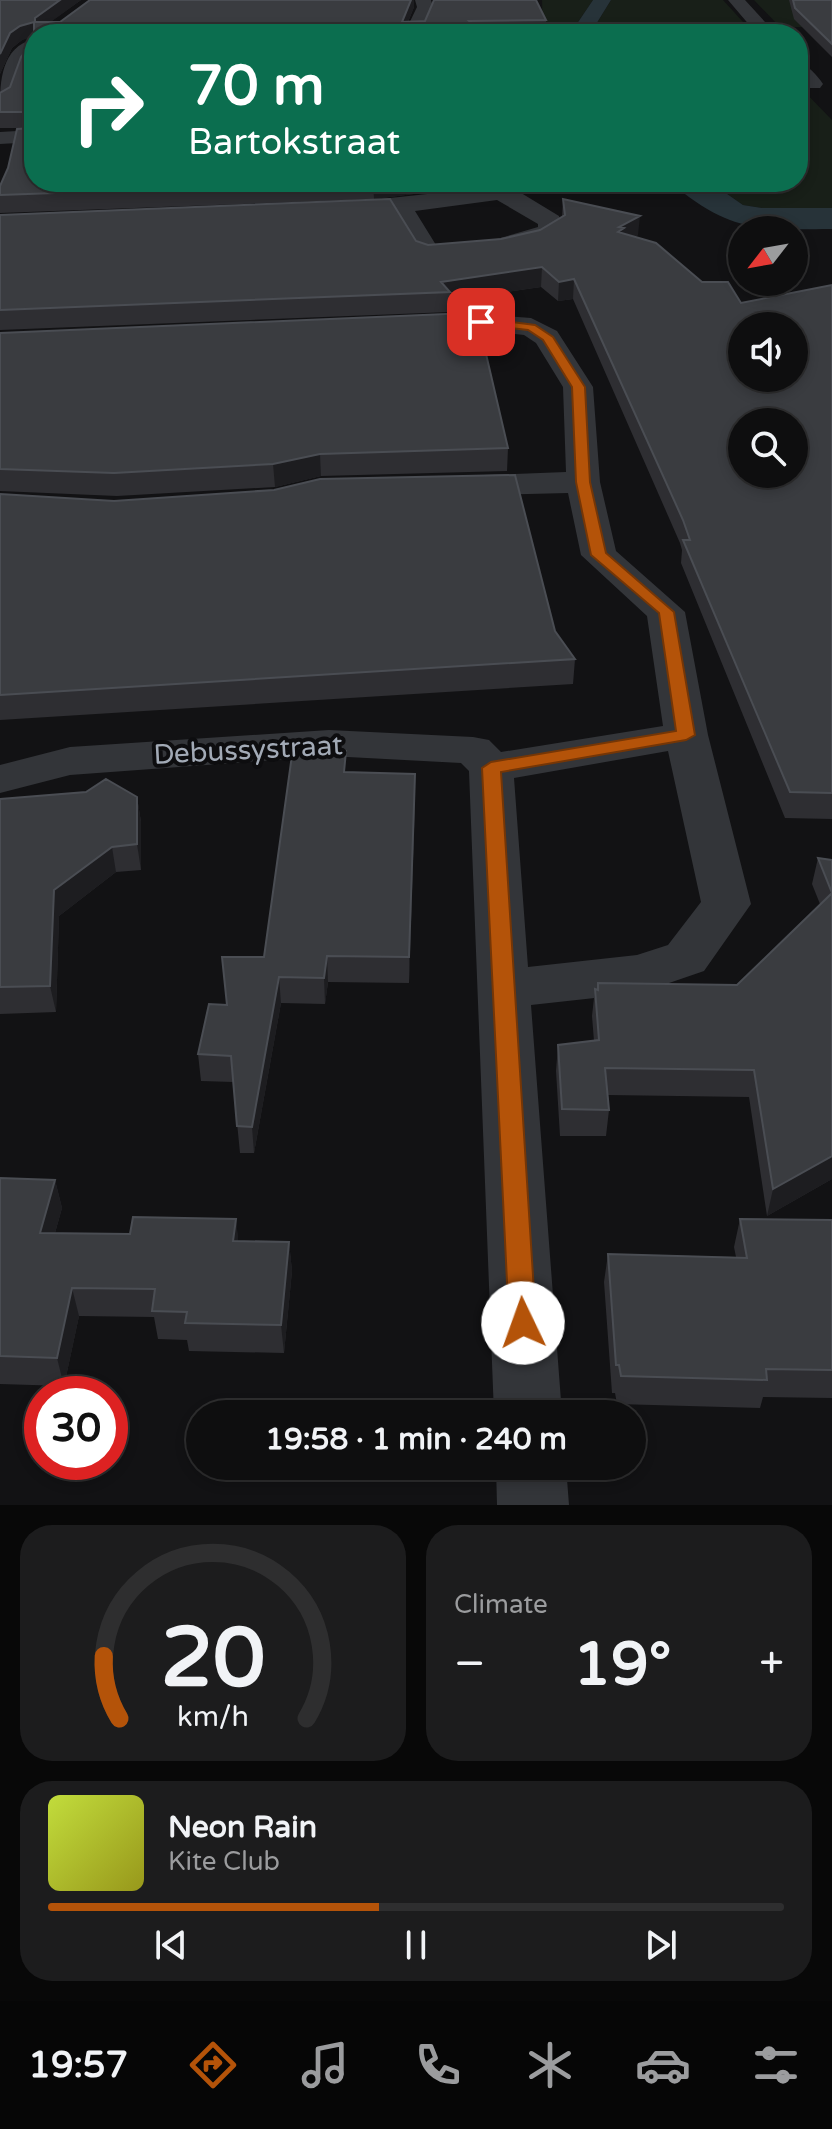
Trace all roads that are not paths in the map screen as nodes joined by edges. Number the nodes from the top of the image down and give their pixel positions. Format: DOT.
graph roads {
  1 [pos="423,0"];
  2 [pos="736,0"];
  3 [pos="417,24"];
  4 [pos="758,24"];
  5 [pos="24,51"];
  6 [pos="0,54"];
  7 [pos="24,58"];
  8 [pos="808,79"];
  9 [pos="813,84"];
  10 [pos="0,100"];
  11 [pos="24,137"];
  12 [pos="0,138"];
  13 [pos="468,192"];
  14 [pos="504,192"];
  15 [pos="399,205"];
  16 [pos="312,211"];
  17 [pos="391,326"];
  18 [pos="583,482"];
  19 [pos="429,487"];
  20 [pos="686,735"];
  21 [pos="491,768"];
  22 [pos="0,779"];
  23 [pos="503,989"];
  24 [pos="527,1400"];
  25 [pos="532,1480"];
  26 [pos="533,1505"];
  1 -- 3 [label="street"];
  2 -- 4 [label="street"];
  5 -- 6 [label="street"];
  7 -- 10 [label="street"];
  8 -- 9 [label="street"];
  11 -- 12 [label="street"];
  13 -- 15 [label="street"];
  14 -- 15 [label="street"];
  15 -- 16 [label="street"];
  17 -- 18 [label="street"];
  18 -- 19 [label="street"];
  18 -- 20 [label="street"];
  20 -- 21 [label="street"];
  20 -- 23 [label="street"];
  21 -- 22 [label="street, Debussystraat"];
  21 -- 23 [label="street"];
  23 -- 24 [label="street"];
  25 -- 26 [label="street"];
}
